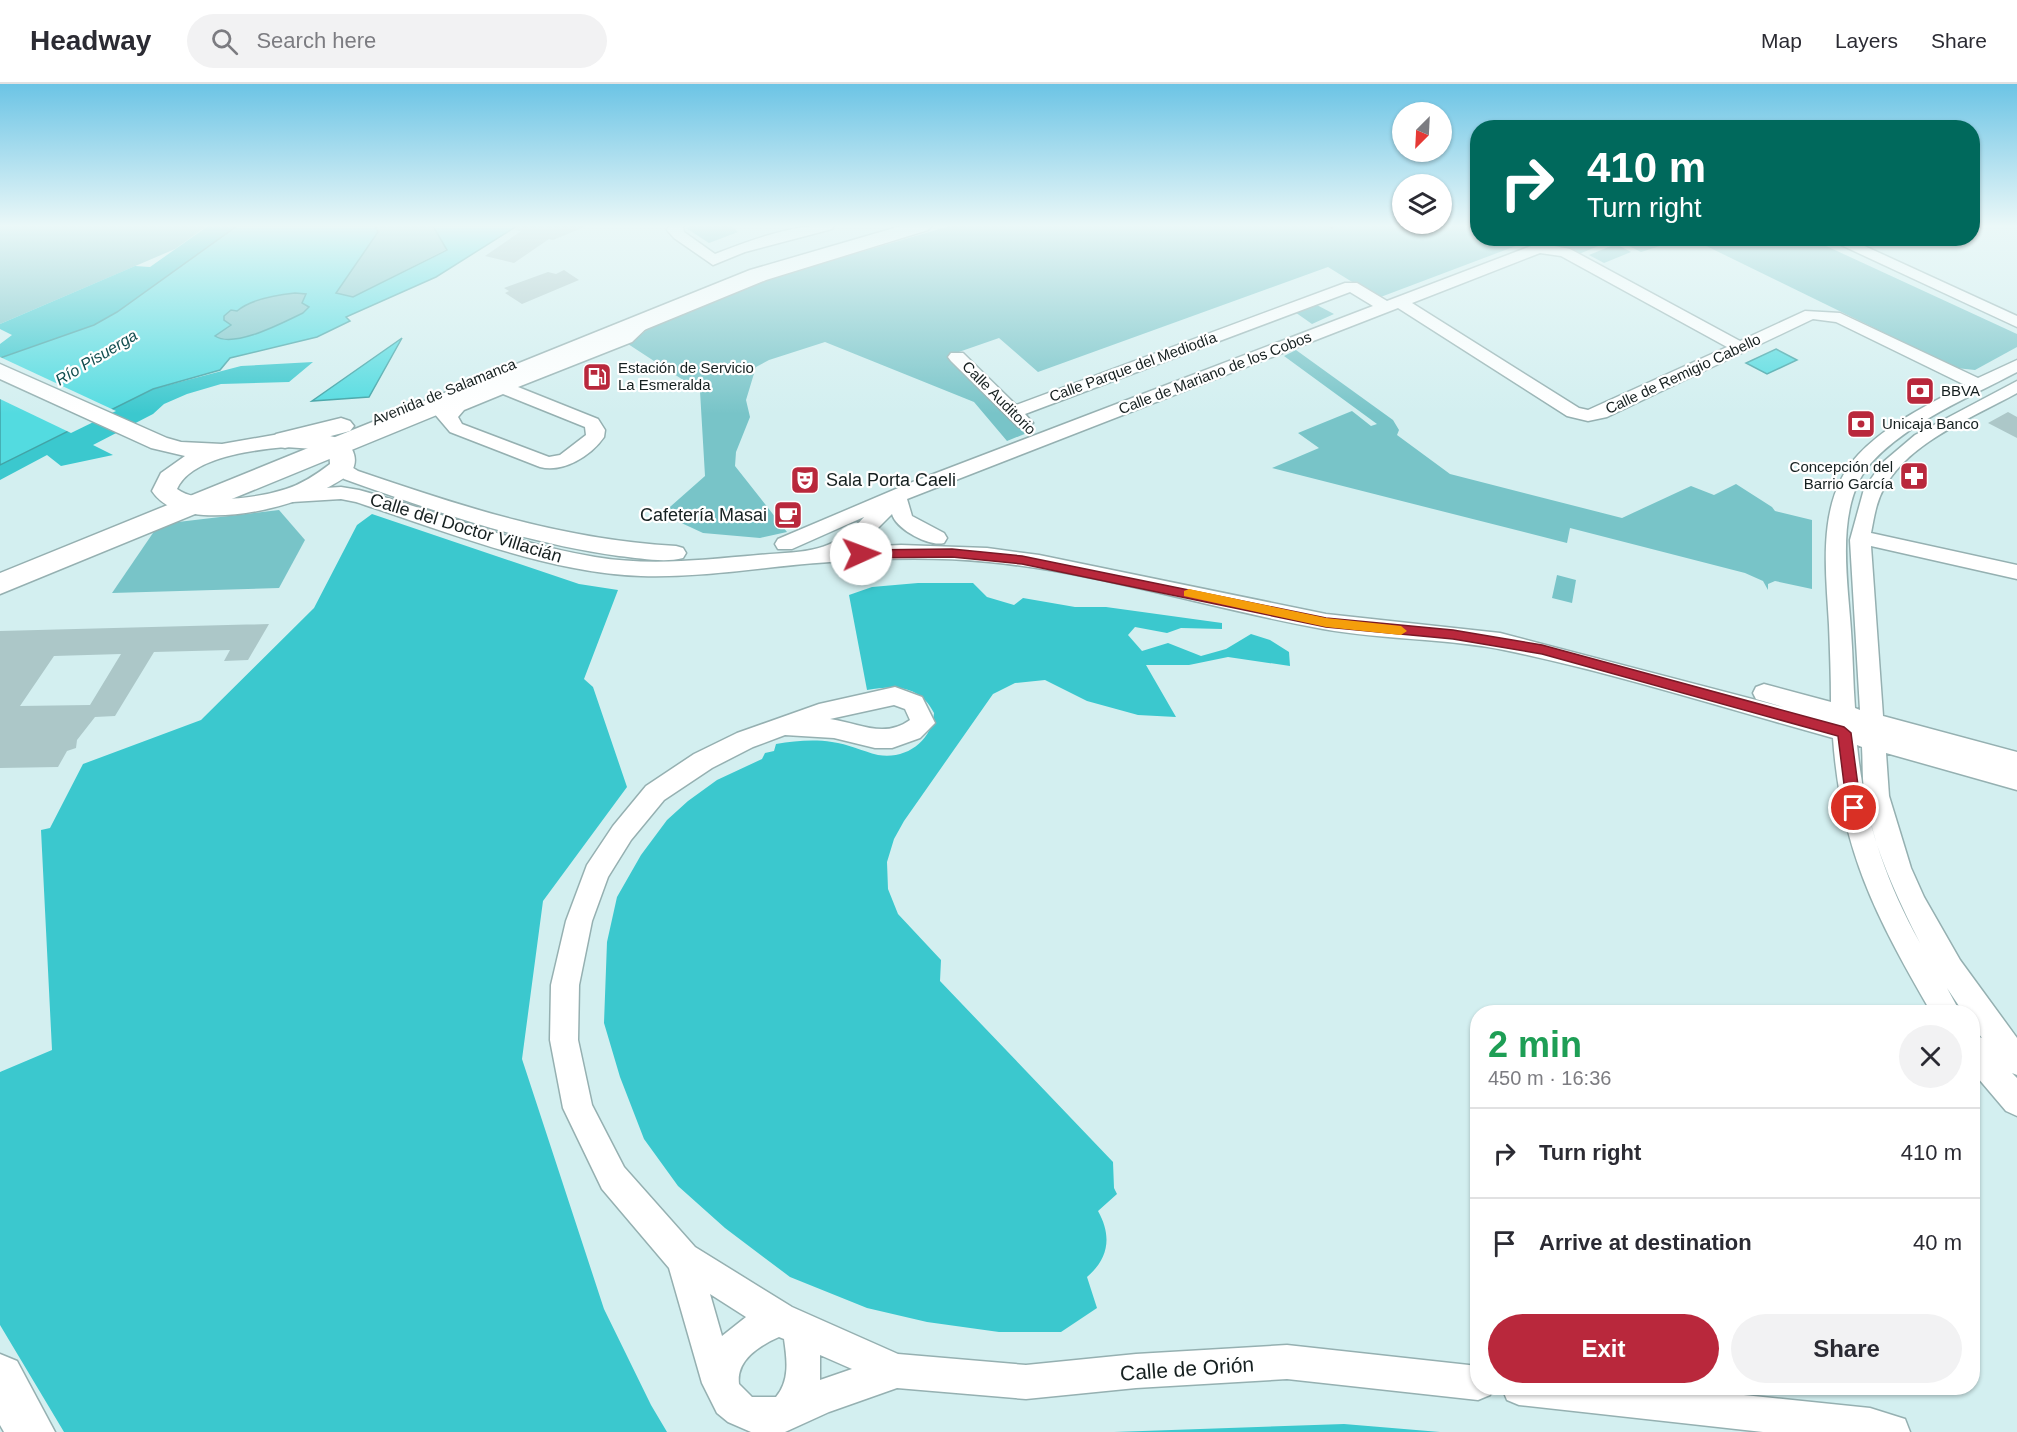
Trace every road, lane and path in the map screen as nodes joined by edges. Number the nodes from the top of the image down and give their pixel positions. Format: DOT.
graph roads {
  1 [pos="702,289"];
  2 [pos="723,289"];
  3 [pos="1343,289"];
  4 [pos="1358,289"];
  5 [pos="1428,289"];
  6 [pos="1633,289"];
  7 [pos="1945,289"];
  8 [pos="1391,303"];
  9 [pos="649,318"];
  10 [pos="2017,322"];
  11 [pos="1739,347"];
  12 [pos="957,357"];
  13 [pos="2017,365"];
  14 [pos="0,371"];
  15 [pos="0,385"];
  16 [pos="1980,386"];
  17 [pos="2017,386"];
  18 [pos="504,388"];
  19 [pos="456,408"];
  20 [pos="1014,412"];
  21 [pos="396,416"];
  22 [pos="285,440"];
  23 [pos="1041,440"];
  24 [pos="142,443"];
  25 [pos="229,449"];
  26 [pos="334,451"];
  27 [pos="917,487"];
  28 [pos="177,495"];
  29 [pos="292,496"];
  30 [pos="876,508"];
  31 [pos="1861,537"];
  32 [pos="937,538"];
  33 [pos="784,544"];
  34 [pos="846,547"];
  35 [pos="0,572"];
  36 [pos="2017,572"];
  37 [pos="0,584"];
  38 [pos="1844,723"];
  39 [pos="785,726"];
  40 [pos="1873,731"];
  41 [pos="2017,761"];
  42 [pos="2017,780"];
  43 [pos="1942,1005"];
  44 [pos="1978,1005"];
  45 [pos="1980,1008"];
  46 [pos="1980,1057"];
  47 [pos="2017,1060"];
  48 [pos="2017,1101"];
  49 [pos="683,1259"];
  50 [pos="790,1324"];
  51 [pos="897,1371"];
  52 [pos="0,1378"];
  53 [pos="1470,1382"];
  54 [pos="719,1383"];
  55 [pos="1584,1395"];
  56 [pos="783,1414"];
  57 [pos="31,1432"];
  58 [pos="1892,1432"];
  1 -- 21 [label="highway, Avenida de Salamanca"];
  2 -- 9 [label="highway, Avenida de Salamanca"];
  3 -- 20 [label="street, Calle Parque del Mediodía"];
  4 -- 8 [label="street, Calle Parque del Mediodía"];
  5 -- 8 [label="street, Calle de Mariano de los Cobos"];
  6 -- 11 [label="street, Calle de Mariano de los Cobos"];
  7 -- 10 [label="street"];
  8 -- 11 [label="street, Calle de Remigio Cabello"];
  8 -- 23 [label="street, Calle de Mariano de los Cobos"];
  9 -- 18 [label="street, Avenida de Salamanca"];
  9 -- 21 [label="highway, Avenida de Salamanca"];
  11 -- 16 [label="street, Calle de Remigio Cabello"];
  12 -- 20 [label="street, Calle Auditorio"];
  13 -- 16 [label="street"];
  14 -- 24 [label="main road"];
  15 -- 24 [label="main road"];
  16 -- 38 [label="street"];
  17 -- 31 [label="street"];
  18 -- 19 [label="street, Avenida de Salamanca"];
  18 -- 19 [label="street"];
  19 -- 21 [label="street, Avenida de Salamanca"];
  20 -- 23 [label="street, Calle Auditorio"];
  21 -- 22 [label="highway"];
  21 -- 26 [label="highway, Avenida de Salamanca"];
  22 -- 25 [label="main road"];
  22 -- 26 [label="main road"];
  23 -- 27 [label="street, Calle de Mariano de los Cobos"];
  24 -- 25 [label="main road"];
  24 -- 28 [label="main road"];
  25 -- 28 [label="main road"];
  26 -- 28 [label="highway, Avenida de Salamanca"];
  26 -- 29 [label="main road"];
  26 -- 33 [label="street, Calle del Doctor Villacián"];
  27 -- 30 [label="street, Calle de Mariano de los Cobos"];
  27 -- 30 [label="street, Calle de Mariano de los Cobos"];
  28 -- 29 [label="main road"];
  28 -- 35 [label="highway, Avenida de Salamanca"];
  28 -- 37 [label="highway, Avenida de Salamanca"];
  29 -- 34 [label="street, Calle del Doctor Villacián"];
  30 -- 32 [label="street"];
  30 -- 33 [label="street, Calle de Mariano de los Cobos"];
  30 -- 34 [label="street, Calle de Mariano de los Cobos"];
  30 -- 34 [label="street, Calle de Mariano de los Cobos"];
  31 -- 36 [label="street"];
  31 -- 40 [label="street"];
  32 -- 34 [label="street, Calle del Doctor Villacián"];
  32 -- 38 [label="street, Calle del Doctor Villacián"];
  33 -- 34 [label="street, Calle del Doctor Villacián"];
  34 -- 38 [label="street, Calle del Doctor Villacián"];
  38 -- 40 [label="street"];
  38 -- 43 [label="street"];
  39 -- 39 [label="street, Calle de Orión"];
  39 -- 49 [label="street, Calle de Orión"];
  40 -- 41 [label="street"];
  40 -- 42 [label="street"];
  40 -- 44 [label="street"];
  45 -- 47 [label="street"];
  46 -- 48 [label="street"];
  49 -- 50 [label="street, Calle de Orión"];
  49 -- 54 [label="street, Calle de Orión"];
  50 -- 51 [label="street, Calle de Orión"];
  50 -- 54 [label="street"];
  50 -- 56 [label="street"];
  51 -- 53 [label="street, Calle de Orión"];
  51 -- 56 [label="street, Calle de Orión"];
  52 -- 57 [label="highway"];
  54 -- 56 [label="street, Calle de Orión"];
  55 -- 58 [label="street"];
}
